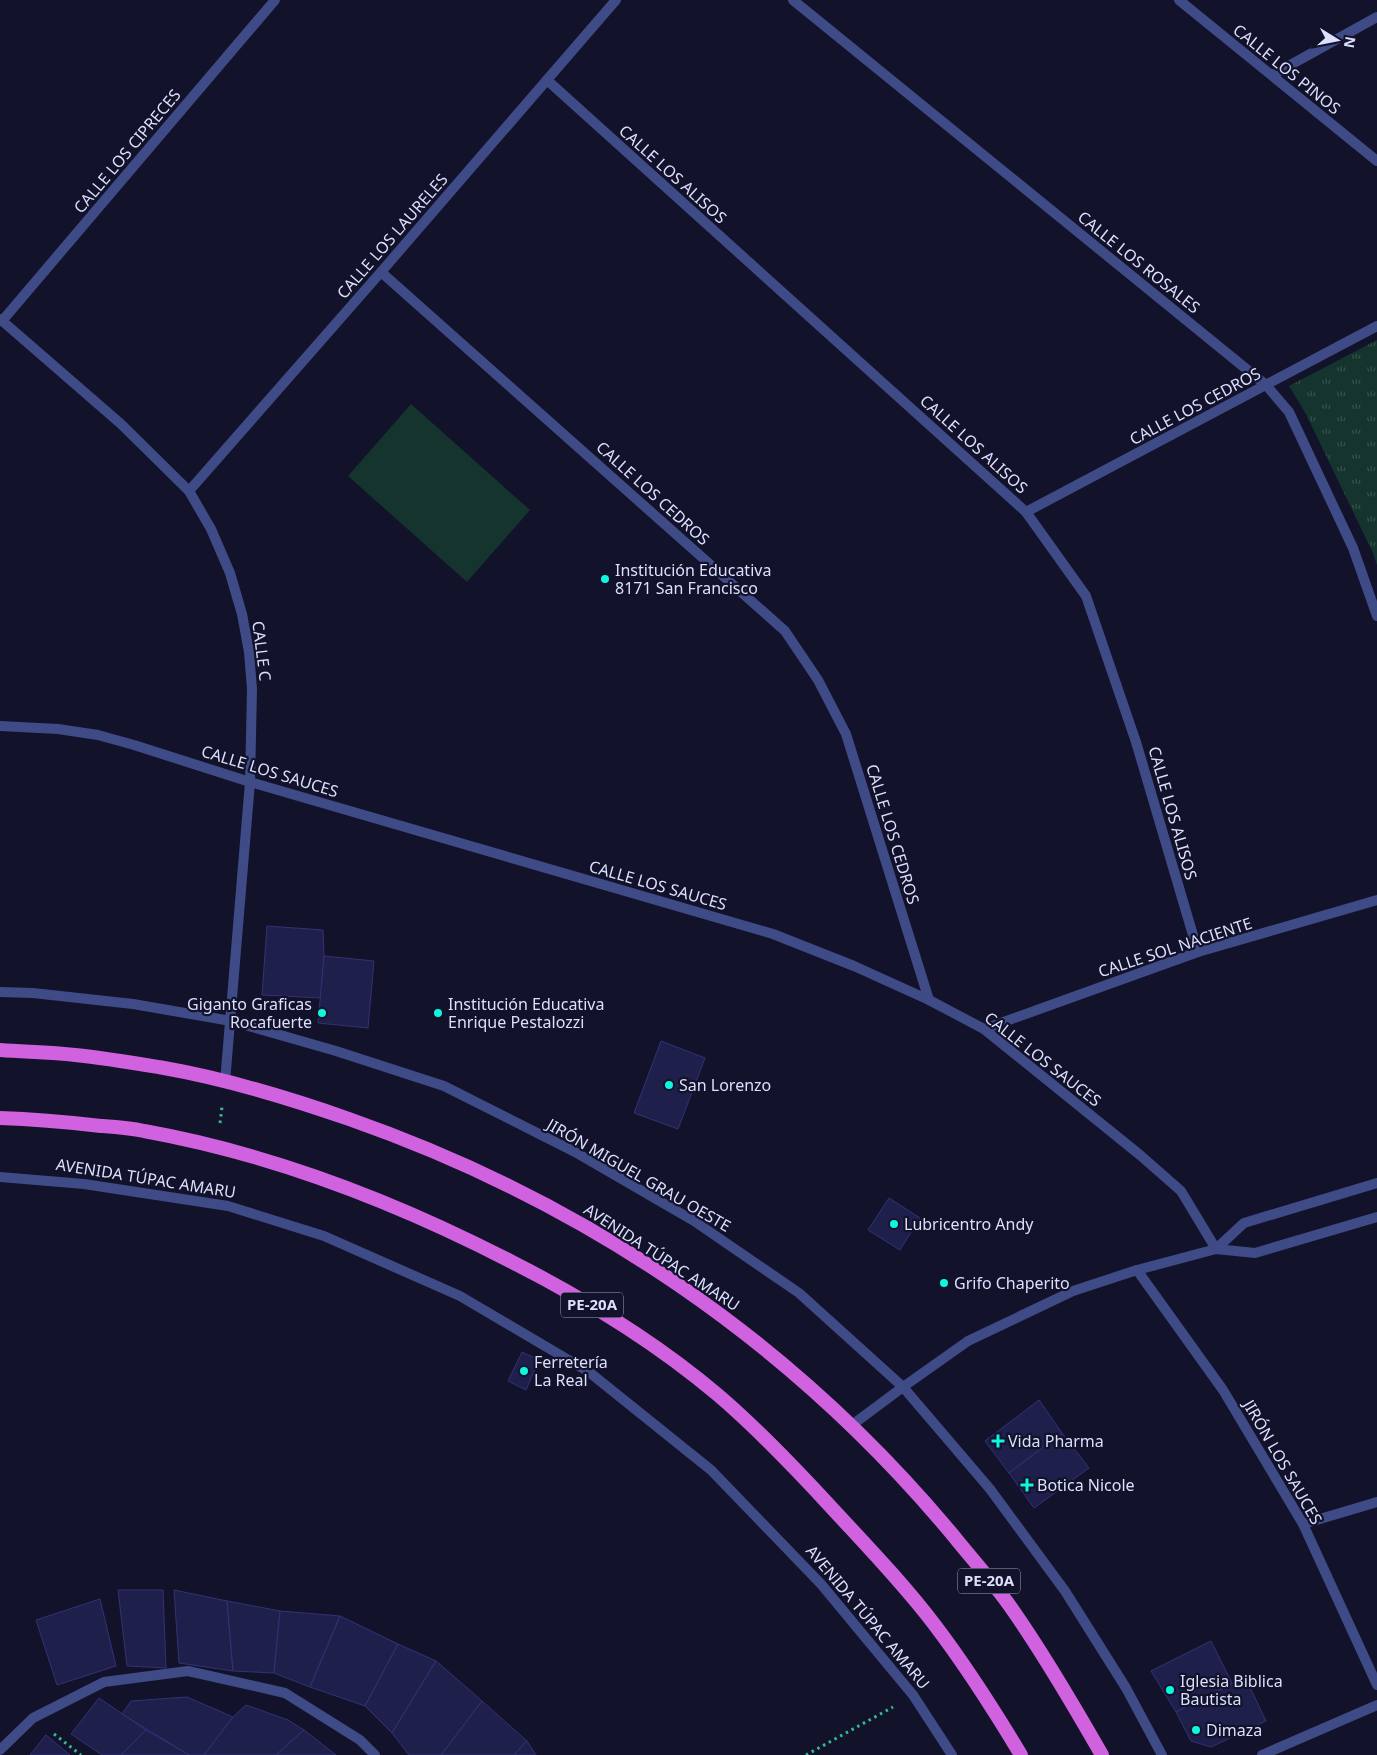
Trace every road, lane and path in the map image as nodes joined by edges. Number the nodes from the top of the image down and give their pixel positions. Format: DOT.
graph roads {
  1 [pos="275,0"];
  2 [pos="616,0"];
  3 [pos="793,0"];
  4 [pos="1179,0"];
  5 [pos="1377,17"];
  6 [pos="1272,75"];
  7 [pos="547,80"];
  8 [pos="1377,161"];
  9 [pos="381,272"];
  10 [pos="1,320"];
  11 [pos="1377,326"];
  12 [pos="1266,385"];
  13 [pos="188,491"];
  14 [pos="1026,512"];
  15 [pos="1377,616"];
  16 [pos="0,723"];
  17 [pos="250,782"];
  18 [pos="1377,900"];
  19 [pos="1198,952"];
  20 [pos="0,992"];
  21 [pos="930,1000"];
  22 [pos="231,1021"];
  23 [pos="984,1029"];
  24 [pos="0,1050"];
  25 [pos="225,1082"];
  26 [pos="0,1118"];
  27 [pos="218,1146"];
  28 [pos="0,1176"];
  29 [pos="1377,1183"];
  30 [pos="1377,1217"];
  31 [pos="1216,1249"];
  32 [pos="1137,1270"];
  33 [pos="903,1387"];
  34 [pos="852,1425"];
  35 [pos="1377,1502"];
  36 [pos="1303,1524"];
  37 [pos="1377,1685"];
  38 [pos="913,1695"];
  39 [pos="1377,1705"];
  40 [pos="33,1718"];
  41 [pos="0,1750"];
  42 [pos="81,1755"];
  43 [pos="375,1755"];
  44 [pos="806,1755"];
  45 [pos="952,1755"];
  46 [pos="1022,1755"];
  47 [pos="1102,1755"];
  48 [pos="1162,1755"];
  49 [pos="1262,1755"];
  1 -- 10 [label="street, CALLE LOS CIPRECES"];
  2 -- 7 [label="street, CALLE LOS LAURELES"];
  3 -- 12 [label="street, CALLE LOS ROSALES"];
  4 -- 6 [label="street, CALLE LOS PINOS"];
  5 -- 6 [label="street"];
  6 -- 8 [label="street, CALLE LOS PINOS"];
  7 -- 9 [label="street, CALLE LOS LAURELES"];
  7 -- 14 [label="street, CALLE LOS ALISOS"];
  9 -- 13 [label="street, CALLE LOS LAURELES"];
  9 -- 21 [label="street, CALLE LOS CEDROS"];
  10 -- 13 [label="street, CALLE C"];
  11 -- 12 [label="street, CALLE LOS CEDROS"];
  12 -- 14 [label="street, CALLE LOS CEDROS"];
  12 -- 15 [label="street, CALLE LOS ROSALES"];
  13 -- 17 [label="street, CALLE C"];
  14 -- 19 [label="street, CALLE LOS ALISOS"];
  16 -- 17 [label="street, CALLE LOS SAUCES"];
  17 -- 21 [label="street, CALLE LOS SAUCES"];
  17 -- 22 [label="street, CALLE C"];
  18 -- 19 [label="street, CALLE SOL NACIENTE"];
  19 -- 23 [label="street, CALLE SOL NACIENTE"];
  20 -- 22 [label="street, JIRÓN MIGUEL GRAU OESTE"];
  21 -- 23 [label="street, CALLE LOS SAUCES"];
  22 -- 25 [label="street, CALLE C"];
  22 -- 33 [label="street, JIRÓN MIGUEL GRAU OESTE"];
  23 -- 31 [label="street, CALLE LOS SAUCES"];
  24 -- 25 [label="highway, AVENIDA TÚPAC AMARU / PE-20A"];
  25 -- 27 [label="path"];
  25 -- 34 [label="highway, AVENIDA TÚPAC AMARU / PE-20A"];
  26 -- 27 [label="highway, PE-20A"];
  27 -- 46 [label="highway, PE-20A"];
  28 -- 38 [label="street, AVENIDA TÚPAC AMARU"];
  29 -- 31 [label="street"];
  30 -- 31 [label="street"];
  31 -- 32 [label="street"];
  32 -- 33 [label="street"];
  32 -- 36 [label="street, JIRÓN LOS SAUCES"];
  33 -- 34 [label="street"];
  33 -- 48 [label="street, JIRÓN MIGUEL GRAU OESTE"];
  34 -- 47 [label="highway, AVENIDA TÚPAC AMARU / PE-20A"];
  35 -- 36 [label="street"];
  36 -- 37 [label="street, JIRÓN LOS SAUCES"];
  38 -- 44 [label="path"];
  38 -- 45 [label="street, AVENIDA TÚPAC AMARU"];
  39 -- 49 [label="street"];
  40 -- 41 [label="street"];
  40 -- 42 [label="path"];
  40 -- 43 [label="street"];
}
